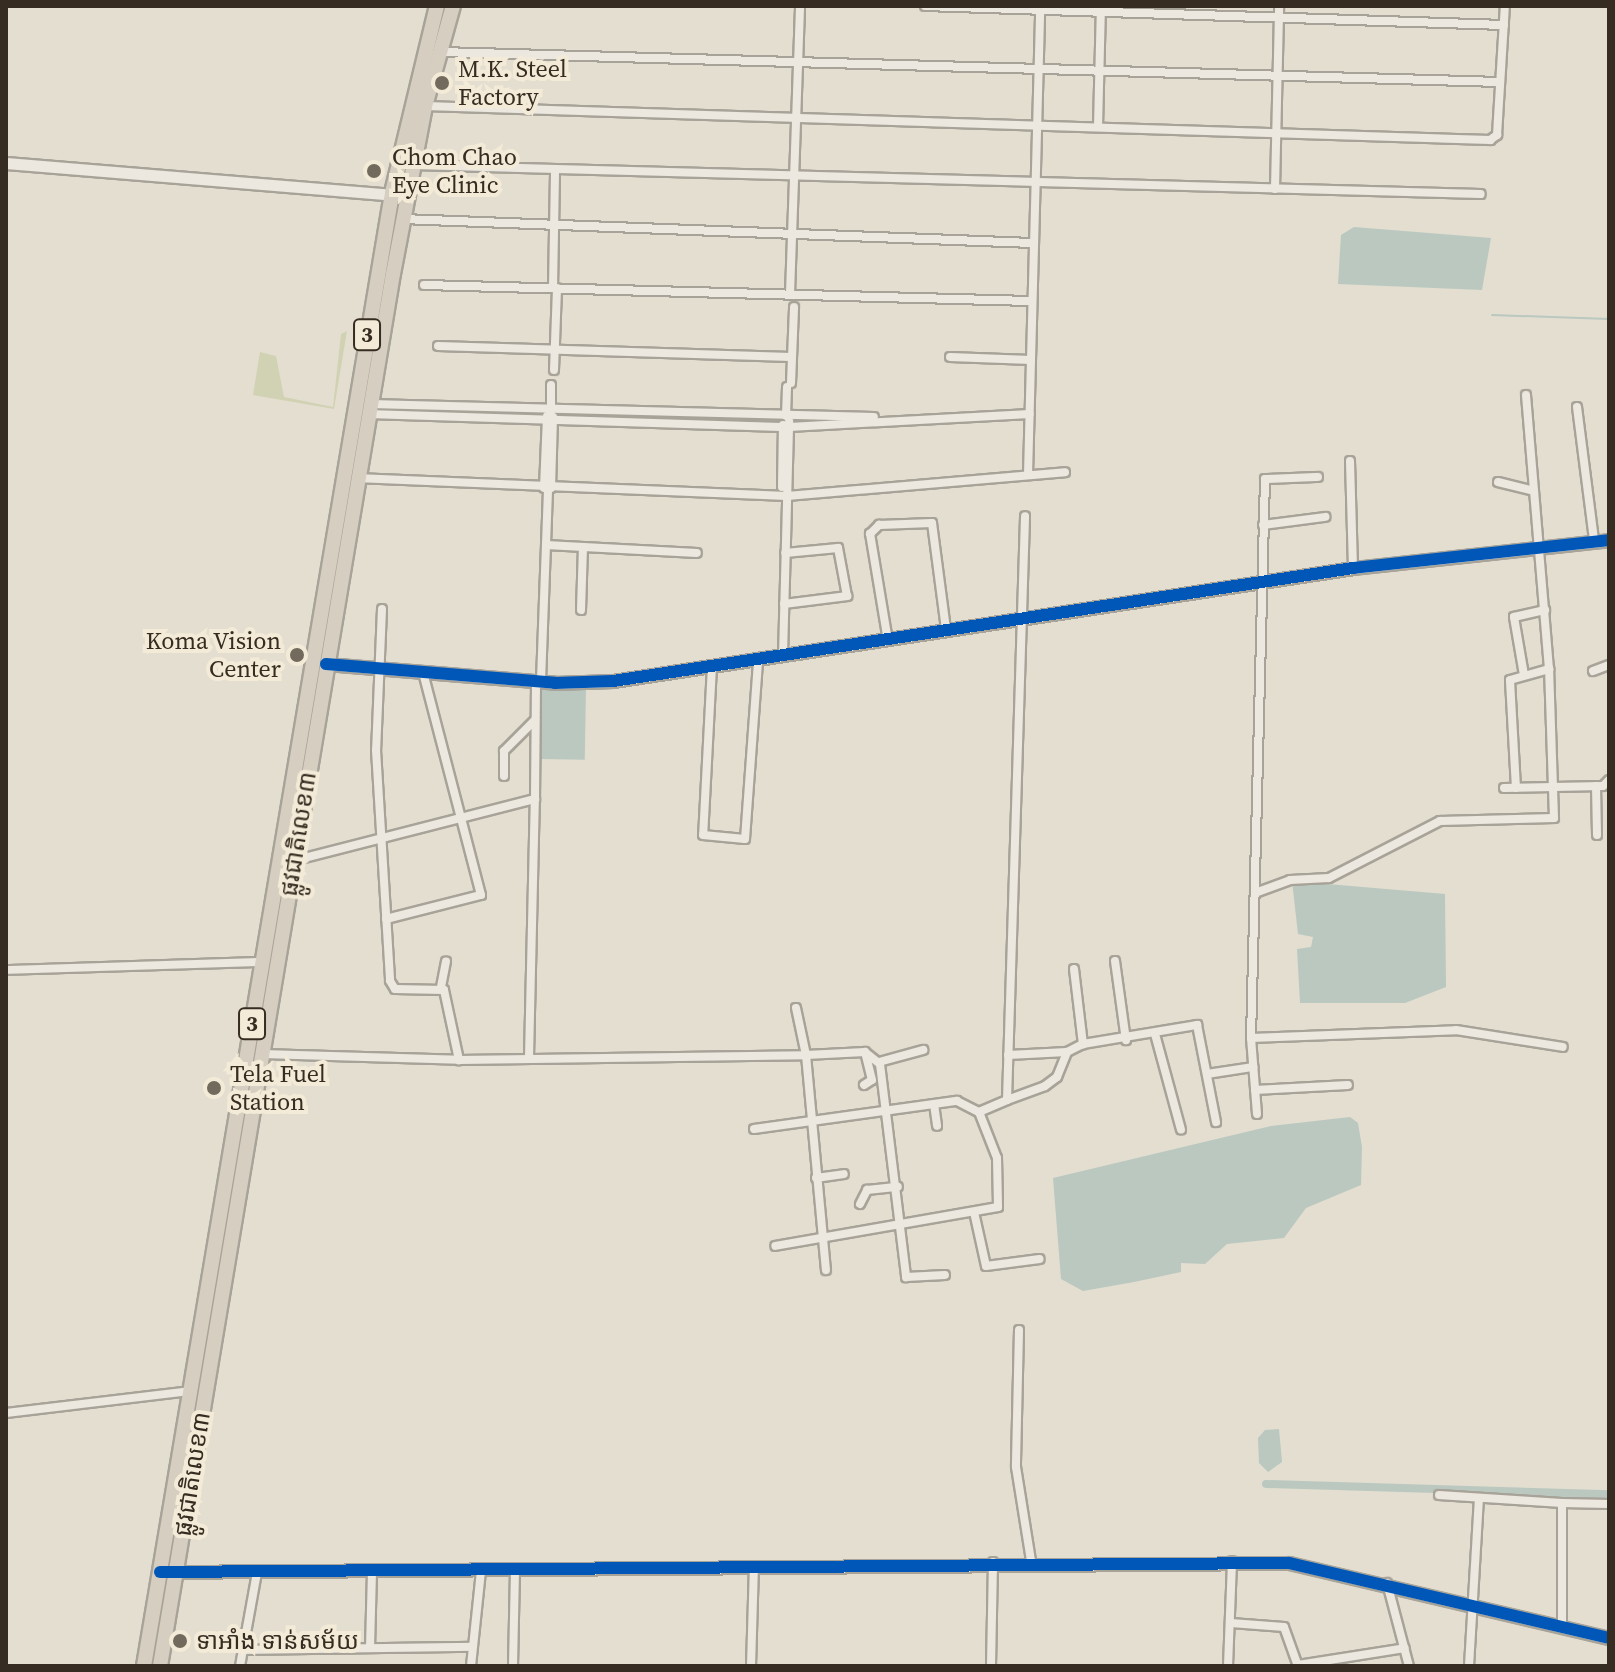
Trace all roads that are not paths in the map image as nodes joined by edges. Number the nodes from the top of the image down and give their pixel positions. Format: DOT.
graph roads {
  1 [pos="437,6"];
  2 [pos="453,6"];
  3 [pos="800,6"];
  4 [pos="925,6"];
  5 [pos="1279,6"];
  6 [pos="1505,6"];
  7 [pos="1040,8"];
  8 [pos="1101,9"];
  9 [pos="1279,18"];
  10 [pos="1504,25"];
  11 [pos="439,52"];
  12 [pos="797,60"];
  13 [pos="1038,70"];
  14 [pos="1099,71"];
  15 [pos="1277,76"];
  16 [pos="1499,82"];
  17 [pos="425,106"];
  18 [pos="796,119"];
  19 [pos="1037,125"];
  20 [pos="1098,127"];
  21 [pos="1276,133"];
  22 [pos="6,163"];
  23 [pos="412,165"];
  24 [pos="555,170"];
  25 [pos="794,176"];
  26 [pos="1034,182"];
  27 [pos="1275,189"];
  28 [pos="399,194"];
  29 [pos="1481,194"];
  30 [pos="396,218"];
  31 [pos="554,228"];
  32 [pos="792,235"];
  33 [pos="1033,243"];
  34 [pos="424,285"];
  35 [pos="555,288"];
  36 [pos="790,294"];
  37 [pos="1032,301"];
  38 [pos="794,307"];
  39 [pos="438,346"];
  40 [pos="555,351"];
  41 [pos="791,357"];
  42 [pos="950,357"];
  43 [pos="1031,360"];
  44 [pos="554,370"];
  45 [pos="551,385"];
  46 [pos="1526,395"];
  47 [pos="1577,407"];
  48 [pos="369,409"];
  49 [pos="1030,414"];
  50 [pos="550,415"];
  51 [pos="786,416"];
  52 [pos="943,417"];
  53 [pos="786,427"];
  54 [pos="1350,461"];
  55 [pos="1065,472"];
  56 [pos="1028,475"];
  57 [pos="350,477"];
  58 [pos="1318,477"];
  59 [pos="1498,482"];
  60 [pos="548,488"];
  61 [pos="1534,491"];
  62 [pos="785,496"];
  63 [pos="1025,516"];
  64 [pos="1325,517"];
  65 [pos="1263,525"];
  66 [pos="1594,540"];
  67 [pos="1609,540"];
  68 [pos="1538,544"];
  69 [pos="546,545"];
  70 [pos="583,547"];
  71 [pos="697,553"];
  72 [pos="785,553"];
  73 [pos="1353,568"];
  74 [pos="1262,583"];
  75 [pos="784,604"];
  76 [pos="382,609"];
  77 [pos="581,610"];
  78 [pos="1545,610"];
  79 [pos="1021,619"];
  80 [pos="946,630"];
  81 [pos="888,641"];
  82 [pos="783,656"];
  83 [pos="758,660"];
  84 [pos="326,664"];
  85 [pos="1609,665"];
  86 [pos="712,666"];
  87 [pos="377,669"];
  88 [pos="1549,669"];
  89 [pos="1593,671"];
  90 [pos="423,672"];
  91 [pos="1524,675"];
  92 [pos="538,680"];
  93 [pos="535,720"];
  94 [pos="504,776"];
  95 [pos="1609,780"];
  96 [pos="1596,786"];
  97 [pos="1555,787"];
  98 [pos="1504,788"];
  99 [pos="1516,788"];
  100 [pos="535,799"];
  101 [pos="463,819"];
  102 [pos="1597,835"];
  103 [pos="381,842"];
  104 [pos="293,861"];
  105 [pos="1255,893"];
  106 [pos="386,919"];
  107 [pos="446,961"];
  108 [pos="1115,961"];
  109 [pos="262,962"];
  110 [pos="1074,969"];
  111 [pos="6,970"];
  112 [pos="441,987"];
  113 [pos="796,1008"];
  114 [pos="1155,1034"];
  115 [pos="1251,1038"];
  116 [pos="1126,1040"];
  117 [pos="1083,1044"];
  118 [pos="1563,1047"];
  119 [pos="923,1050"];
  120 [pos="865,1052"];
  121 [pos="1067,1052"];
  122 [pos="262,1054"];
  123 [pos="806,1055"];
  124 [pos="1008,1055"];
  125 [pos="529,1057"];
  126 [pos="459,1060"];
  127 [pos="879,1062"];
  128 [pos="1253,1067"];
  129 [pos="1207,1074"];
  130 [pos="864,1085"];
  131 [pos="1348,1085"];
  132 [pos="1255,1090"];
  133 [pos="1007,1100"];
  134 [pos="934,1104"];
  135 [pos="889,1111"];
  136 [pos="979,1112"];
  137 [pos="1257,1114"];
  138 [pos="811,1121"];
  139 [pos="1216,1122"];
  140 [pos="937,1126"];
  141 [pos="754,1129"];
  142 [pos="1181,1130"];
  143 [pos="844,1174"];
  144 [pos="816,1178"];
  145 [pos="898,1187"];
  146 [pos="860,1204"];
  147 [pos="974,1212"];
  148 [pos="901,1225"];
  149 [pos="824,1238"];
  150 [pos="775,1246"];
  151 [pos="1040,1259"];
  152 [pos="826,1270"];
  153 [pos="945,1275"];
  154 [pos="1019,1330"];
  155 [pos="190,1391"];
  156 [pos="6,1413"];
  157 [pos="1439,1495"];
  158 [pos="1479,1498"];
  159 [pos="1562,1503"];
  160 [pos="1609,1504"];
  161 [pos="993,1561"];
  162 [pos="1031,1561"];
  163 [pos="1232,1561"];
  164 [pos="754,1566"];
  165 [pos="515,1570"];
  166 [pos="481,1571"];
  167 [pos="160,1572"];
  168 [pos="257,1572"];
  169 [pos="372,1573"];
  170 [pos="176,1574"];
  171 [pos="1387,1583"];
  172 [pos="1471,1602"];
  173 [pos="1231,1623"];
  174 [pos="1562,1625"];
  175 [pos="1609,1638"];
  176 [pos="472,1647"];
  177 [pos="370,1648"];
  178 [pos="1405,1648"];
  179 [pos="243,1650"];
  180 [pos="144,1666"];
  181 [pos="160,1666"];
  182 [pos="240,1666"];
  183 [pos="471,1666"];
  184 [pos="513,1666"];
  185 [pos="751,1666"];
  186 [pos="991,1666"];
  187 [pos="1228,1666"];
  188 [pos="1298,1666"];
  189 [pos="1409,1666"];
  190 [pos="1469,1666"];
  1 -- 28 [label="highway, ផ្លូវជាតិលេខ៣ / 3"];
  2 -- 11 [label="highway, ផ្លូវជាតិលេខ៣ / 3"];
  3 -- 12 [label="street"];
  4 -- 7 [label="street"];
  5 -- 9 [label="street"];
  6 -- 10 [label="street"];
  7 -- 8 [label="street"];
  7 -- 13 [label="street"];
  8 -- 9 [label="street"];
  8 -- 14 [label="street"];
  9 -- 10 [label="street"];
  9 -- 15 [label="street"];
  10 -- 16 [label="street"];
  11 -- 12 [label="street"];
  11 -- 17 [label="highway, ផ្លូវជាតិលេខ៣ / 3"];
  12 -- 13 [label="street"];
  12 -- 18 [label="street"];
  13 -- 14 [label="street"];
  13 -- 19 [label="street"];
  14 -- 15 [label="street"];
  14 -- 20 [label="street"];
  15 -- 16 [label="street"];
  15 -- 21 [label="street"];
  16 -- 21 [label="street"];
  17 -- 18 [label="street"];
  17 -- 23 [label="highway, ផ្លូវជាតិលេខ៣ / 3"];
  18 -- 19 [label="street"];
  18 -- 25 [label="street"];
  19 -- 20 [label="street"];
  19 -- 26 [label="street"];
  20 -- 21 [label="street"];
  21 -- 27 [label="street"];
  22 -- 28 [label="street"];
  23 -- 24 [label="street"];
  23 -- 28 [label="highway, ផ្លូវជាតិលេខ៣ / 3"];
  24 -- 25 [label="street"];
  24 -- 31 [label="street"];
  25 -- 26 [label="street"];
  25 -- 32 [label="street"];
  26 -- 27 [label="street"];
  26 -- 33 [label="street"];
  27 -- 29 [label="street"];
  28 -- 30 [label="highway, ផ្លូវជាតិលេខ៣ / 3"];
  30 -- 31 [label="street"];
  30 -- 48 [label="highway, ផ្លូវជាតិលេខ៣ / 3"];
  30 -- 57 [label="highway, ផ្លូវជាតិលេខ៣ / 3"];
  31 -- 32 [label="street"];
  31 -- 35 [label="street"];
  32 -- 33 [label="street"];
  32 -- 36 [label="street"];
  33 -- 37 [label="street"];
  34 -- 35 [label="street"];
  35 -- 36 [label="street"];
  35 -- 40 [label="street"];
  36 -- 37 [label="street"];
  37 -- 43 [label="street"];
  38 -- 41 [label="street"];
  39 -- 40 [label="street"];
  40 -- 41 [label="street"];
  40 -- 44 [label="street"];
  41 -- 51 [label="street"];
  42 -- 43 [label="street"];
  43 -- 49 [label="street"];
  45 -- 50 [label="street"];
  46 -- 61 [label="street"];
  47 -- 66 [label="street"];
  48 -- 50 [label="street"];
  48 -- 57 [label="highway, ផ្លូវជាតិលេខ៣ / 3"];
  49 -- 52 [label="street"];
  49 -- 56 [label="street"];
  50 -- 51 [label="street"];
  50 -- 53 [label="street"];
  50 -- 60 [label="street"];
  51 -- 52 [label="street"];
  51 -- 53 [label="street"];
  52 -- 53 [label="street"];
  53 -- 62 [label="street"];
  54 -- 73 [label="street"];
  55 -- 56 [label="street"];
  56 -- 62 [label="street"];
  57 -- 60 [label="street"];
  57 -- 84 [label="highway, ផ្លូវជាតិលេខ៣ / 3"];
  57 -- 109 [label="highway, ផ្លូវជាតិលេខ៣ / 3"];
  58 -- 65 [label="street"];
  59 -- 61 [label="street"];
  60 -- 62 [label="street"];
  60 -- 69 [label="street"];
  61 -- 68 [label="street"];
  62 -- 72 [label="street"];
  63 -- 79 [label="street"];
  64 -- 65 [label="street"];
  65 -- 74 [label="street"];
  66 -- 67 [label="street"];
  66 -- 68 [label="street"];
  68 -- 73 [label="street"];
  68 -- 78 [label="street"];
  69 -- 70 [label="street"];
  69 -- 92 [label="street"];
  70 -- 71 [label="street"];
  70 -- 77 [label="street"];
  72 -- 75 [label="street"];
  72 -- 75 [label="street"];
  73 -- 74 [label="street"];
  74 -- 79 [label="street"];
  74 -- 105 [label="street"];
  75 -- 82 [label="street"];
  76 -- 87 [label="street"];
  78 -- 88 [label="street"];
  78 -- 91 [label="street"];
  79 -- 80 [label="street"];
  79 -- 124 [label="street"];
  80 -- 81 [label="street"];
  80 -- 81 [label="street"];
  81 -- 82 [label="street"];
  82 -- 83 [label="street"];
  83 -- 86 [label="street"];
  83 -- 86 [label="street"];
  84 -- 87 [label="street"];
  84 -- 104 [label="highway, ផ្លូវជាតិលេខ៣ / 3"];
  85 -- 89 [label="street"];
  86 -- 92 [label="street"];
  87 -- 90 [label="street"];
  87 -- 103 [label="street"];
  88 -- 91 [label="street"];
  88 -- 97 [label="street"];
  90 -- 92 [label="street"];
  90 -- 101 [label="street"];
  91 -- 99 [label="street"];
  92 -- 93 [label="street"];
  93 -- 94 [label="street"];
  93 -- 100 [label="street"];
  95 -- 96 [label="street"];
  96 -- 97 [label="street"];
  96 -- 102 [label="street"];
  97 -- 99 [label="street"];
  97 -- 105 [label="street"];
  98 -- 99 [label="street"];
  100 -- 101 [label="street"];
  100 -- 125 [label="street"];
  101 -- 103 [label="street"];
  101 -- 106 [label="street"];
  103 -- 104 [label="street"];
  103 -- 106 [label="street"];
  104 -- 122 [label="highway, ផ្លូវជាតិលេខ៣ / 3"];
  105 -- 115 [label="street"];
  106 -- 112 [label="street"];
  107 -- 112 [label="street"];
  108 -- 116 [label="street"];
  109 -- 111 [label="street"];
  109 -- 155 [label="highway, ផ្លូវជាតិលេខ៣ / 3"];
  110 -- 117 [label="street"];
  112 -- 126 [label="street"];
  113 -- 123 [label="street"];
  114 -- 116 [label="street"];
  114 -- 129 [label="street"];
  114 -- 142 [label="street"];
  115 -- 118 [label="street"];
  115 -- 128 [label="street"];
  116 -- 117 [label="street"];
  117 -- 121 [label="street"];
  119 -- 127 [label="street"];
  120 -- 123 [label="street"];
  120 -- 127 [label="street"];
  120 -- 130 [label="street"];
  121 -- 124 [label="street"];
  121 -- 133 [label="street"];
  122 -- 126 [label="street"];
  122 -- 170 [label="highway, ផ្លូវជាតិលេខ៣ / 3"];
  123 -- 125 [label="street"];
  123 -- 138 [label="street"];
  124 -- 133 [label="street"];
  125 -- 126 [label="street"];
  127 -- 135 [label="street"];
  128 -- 129 [label="street"];
  128 -- 132 [label="street"];
  129 -- 139 [label="street"];
  131 -- 132 [label="street"];
  132 -- 137 [label="street"];
  133 -- 136 [label="street"];
  134 -- 135 [label="street"];
  134 -- 136 [label="street"];
  134 -- 140 [label="street"];
  135 -- 138 [label="street"];
  135 -- 145 [label="street"];
  136 -- 147 [label="street"];
  138 -- 141 [label="street"];
  138 -- 144 [label="street"];
  143 -- 144 [label="street"];
  144 -- 149 [label="street"];
  145 -- 146 [label="street"];
  145 -- 148 [label="street"];
  147 -- 148 [label="street"];
  147 -- 151 [label="street"];
  148 -- 149 [label="street"];
  148 -- 153 [label="street"];
  149 -- 150 [label="street"];
  149 -- 152 [label="street"];
  154 -- 162 [label="street"];
  155 -- 156 [label="street"];
  155 -- 167 [label="highway, ផ្លូវជាតិលេខ៣ / 3"];
  157 -- 158 [label="street"];
  158 -- 159 [label="street"];
  158 -- 172 [label="street"];
  159 -- 160 [label="street"];
  159 -- 174 [label="street"];
  161 -- 162 [label="street"];
  161 -- 164 [label="street"];
  161 -- 186 [label="street"];
  162 -- 163 [label="street"];
  163 -- 171 [label="street"];
  163 -- 173 [label="street"];
  164 -- 165 [label="street"];
  164 -- 185 [label="street"];
  165 -- 166 [label="street"];
  165 -- 184 [label="street"];
  166 -- 169 [label="street"];
  166 -- 176 [label="street"];
  167 -- 170 [label="street"];
  167 -- 180 [label="highway, ផ្លូវជាតិលេខ៣ / 3"];
  168 -- 169 [label="street"];
  168 -- 170 [label="street"];
  168 -- 179 [label="street"];
  169 -- 177 [label="street"];
  170 -- 181 [label="highway, ផ្លូវជាតិលេខ៣ / 3"];
  171 -- 172 [label="street"];
  171 -- 178 [label="street"];
  172 -- 174 [label="street"];
  172 -- 190 [label="street"];
  173 -- 187 [label="street"];
  173 -- 188 [label="street"];
  174 -- 175 [label="street"];
  176 -- 177 [label="street"];
  176 -- 183 [label="street"];
  177 -- 179 [label="street"];
  178 -- 188 [label="street"];
  178 -- 189 [label="street"];
  179 -- 182 [label="street"];
}
